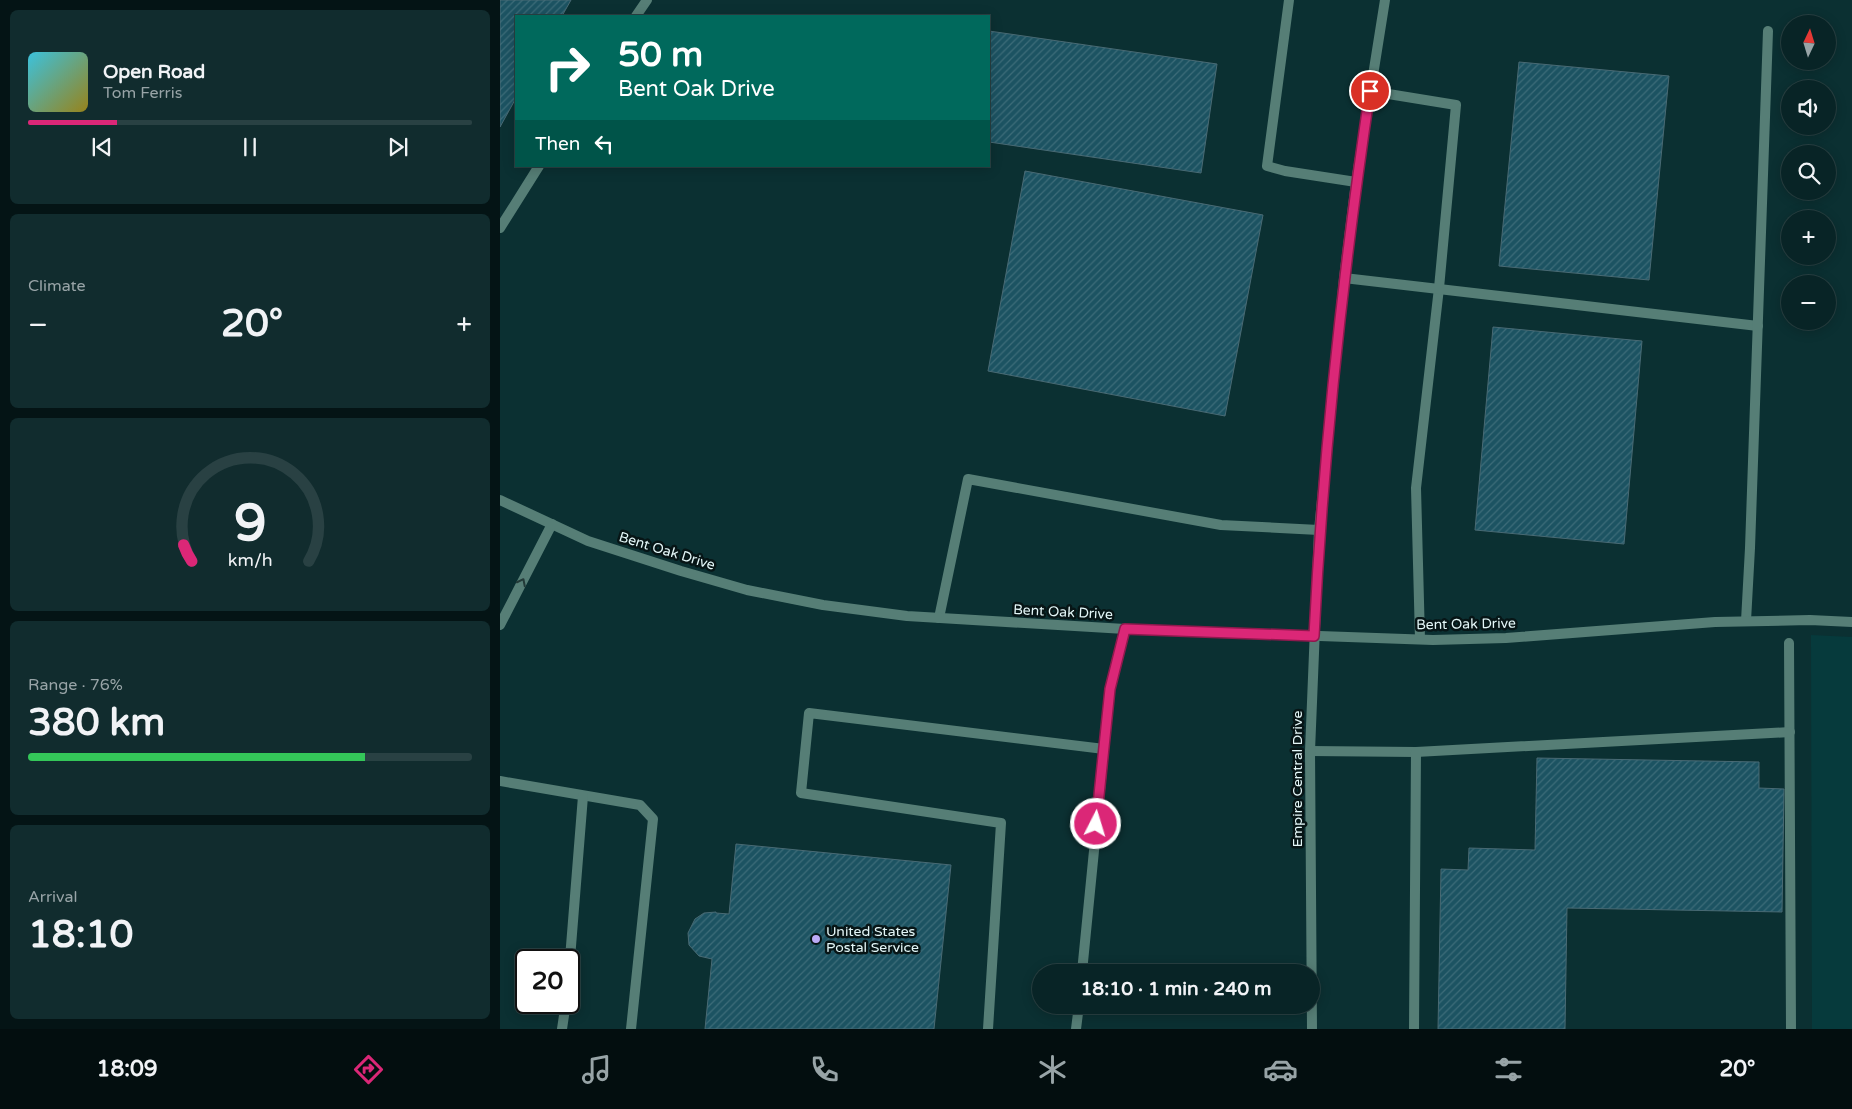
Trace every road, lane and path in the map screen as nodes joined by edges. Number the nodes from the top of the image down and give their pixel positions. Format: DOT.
graph roads {
  1 [pos="647,0"];
  2 [pos="1289,0"];
  3 [pos="1385,0"];
  4 [pos="637,15"];
  5 [pos="1768,31"];
  6 [pos="1370,91"];
  7 [pos="538,167"];
  8 [pos="1356,182"];
  9 [pos="500,228"];
  10 [pos="1344,278"];
  11 [pos="1439,288"];
  12 [pos="1758,326"];
  13 [pos="500,500"];
  14 [pos="552,524"];
  15 [pos="1319,530"];
  16 [pos="939,618"];
  17 [pos="1746,621"];
  18 [pos="1852,622"];
  19 [pos="500,625"];
  20 [pos="1125,629"];
  21 [pos="1314,636"];
  22 [pos="1420,639"];
  23 [pos="1789,644"];
  24 [pos="1790,732"];
  25 [pos="1104,749"];
  26 [pos="1310,751"];
  27 [pos="1416,752"];
  28 [pos="500,781"];
  29 [pos="584,796"];
  30 [pos="571,949"];
  31 [pos="1083,964"];
  32 [pos="564,1014"];
  33 [pos="1078,1014"];
  34 [pos="562,1029"];
  35 [pos="631,1029"];
  36 [pos="988,1029"];
  37 [pos="1076,1029"];
  38 [pos="1312,1029"];
  39 [pos="1414,1029"];
  40 [pos="1791,1029"];
  1 -- 4 [label="street"];
  2 -- 8 [label="street"];
  3 -- 6 [label="street, Empire Central Drive"];
  5 -- 12 [label="street"];
  6 -- 8 [label="street, Empire Central Drive"];
  6 -- 11 [label="street"];
  7 -- 9 [label="street"];
  8 -- 10 [label="street, Empire Central Drive"];
  10 -- 11 [label="street"];
  10 -- 15 [label="street, Empire Central Drive"];
  11 -- 12 [label="street"];
  11 -- 22 [label="street"];
  12 -- 17 [label="street"];
  13 -- 14 [label="street, Bent Oak Drive"];
  14 -- 16 [label="street, Bent Oak Drive"];
  19 -- 14 [label="street, one-way"];
  15 -- 16 [label="street"];
  15 -- 21 [label="street, Empire Central Drive"];
  16 -- 20 [label="street, Bent Oak Drive"];
  17 -- 18 [label="street, Bent Oak Drive"];
  17 -- 22 [label="street, Bent Oak Drive"];
  20 -- 21 [label="street, Bent Oak Drive"];
  20 -- 25 [label="street"];
  21 -- 22 [label="street, Bent Oak Drive"];
  21 -- 26 [label="street, Empire Central Drive"];
  23 -- 24 [label="street"];
  24 -- 27 [label="street"];
  24 -- 40 [label="street"];
  25 -- 31 [label="street"];
  25 -- 36 [label="street"];
  26 -- 27 [label="street"];
  26 -- 38 [label="street, Empire Central Drive"];
  27 -- 39 [label="street"];
  28 -- 29 [label="street"];
  29 -- 30 [label="street"];
  29 -- 35 [label="street"];
  32 -- 34 [label="street"];
  33 -- 37 [label="street"];
}
